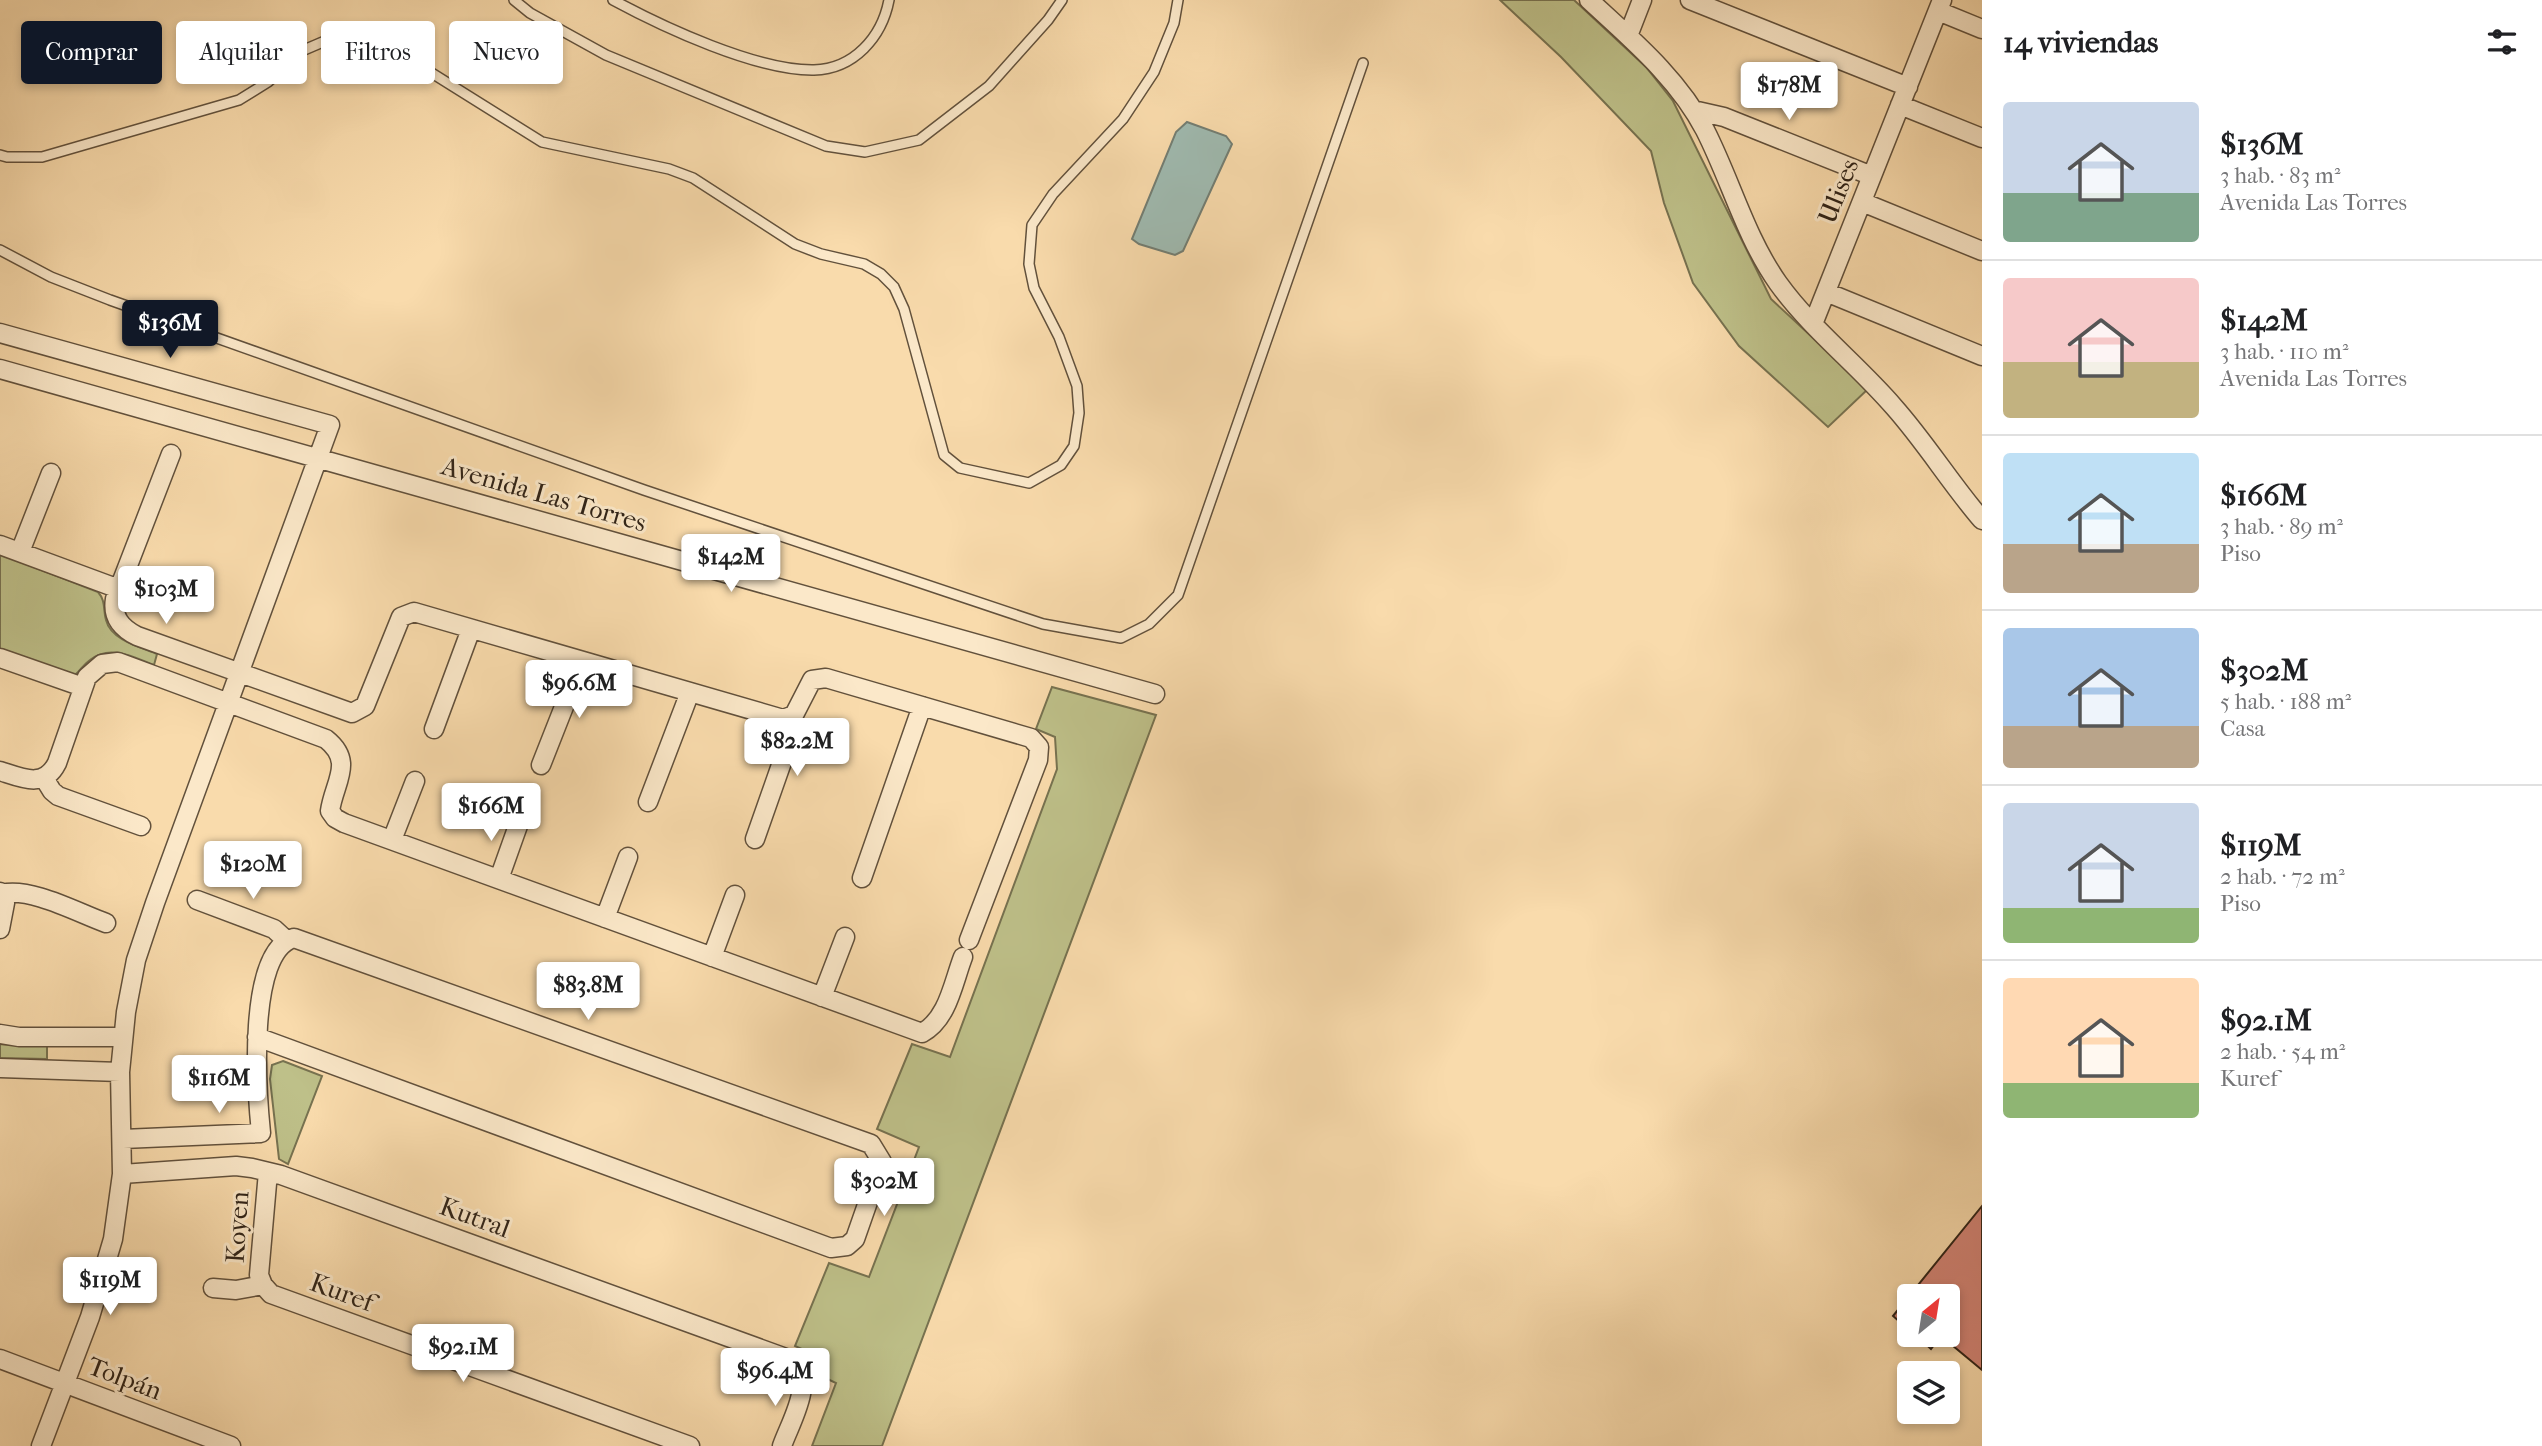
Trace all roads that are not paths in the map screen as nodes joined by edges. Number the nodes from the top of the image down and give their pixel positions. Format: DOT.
graph roads {
  1 [pos="514,0"];
  2 [pos="613,0"];
  3 [pos="889,0"];
  4 [pos="1062,0"];
  5 [pos="1178,0"];
  6 [pos="1589,0"];
  7 [pos="1642,0"];
  8 [pos="1690,0"];
  9 [pos="1940,6"];
  10 [pos="1982,29"];
  11 [pos="1628,36"];
  12 [pos="1363,63"];
  13 [pos="1908,87"];
  14 [pos="1900,105"];
  15 [pos="1693,110"];
  16 [pos="1982,138"];
  17 [pos="0,155"];
  18 [pos="1872,176"];
  19 [pos="1862,202"];
  20 [pos="0,250"];
  21 [pos="1982,251"];
  22 [pos="1826,292"];
  23 [pos="1814,324"];
  24 [pos="0,332"];
  25 [pos="1982,356"];
  26 [pos="0,369"];
  27 [pos="171,454"];
  28 [pos="318,457"];
  29 [pos="51,473"];
  30 [pos="1982,520"];
  31 [pos="0,545"];
  32 [pos="20,552"];
  33 [pos="119,589"];
  34 [pos="471,629"];
  35 [pos="0,658"];
  36 [pos="582,661"];
  37 [pos="240,673"];
  38 [pos="83,687"];
  39 [pos="690,692"];
  40 [pos="1155,694"];
  41 [pos="228,703"];
  42 [pos="922,706"];
  43 [pos="789,717"];
  44 [pos="434,730"];
  45 [pos="541,765"];
  46 [pos="0,771"];
  47 [pos="44,778"];
  48 [pos="415,780"];
  49 [pos="648,802"];
  50 [pos="520,820"];
  51 [pos="141,826"];
  52 [pos="754,839"];
  53 [pos="392,841"];
  54 [pos="628,857"];
  55 [pos="862,878"];
  56 [pos="499,879"];
  57 [pos="1,893"];
  58 [pos="735,895"];
  59 [pos="197,900"];
  60 [pos="605,918"];
  61 [pos="106,923"];
  62 [pos="0,929"];
  63 [pos="845,937"];
  64 [pos="286,940"];
  65 [pos="712,957"];
  66 [pos="822,997"];
  67 [pos="0,1034"];
  68 [pos="123,1037"];
  69 [pos="257,1037"];
  70 [pos="0,1068"];
  71 [pos="120,1072"];
  72 [pos="123,1139"];
  73 [pos="268,1172"];
  74 [pos="122,1174"];
  75 [pos="263,1285"];
  76 [pos="213,1288"];
  77 [pos="0,1359"];
  78 [pos="65,1384"];
  79 [pos="192,1439"];
  80 [pos="41,1446"];
  81 [pos="231,1446"];
  82 [pos="690,1446"];
  83 [pos="782,1446"];
  1 -- 4 [label="lane"];
  2 -- 3 [label="lane"];
  5 -- 17 [label="lane"];
  6 -- 11 [label="street"];
  7 -- 11 [label="street"];
  8 -- 13 [label="street"];
  9 -- 10 [label="street"];
  9 -- 13 [label="street, Ulises"];
  11 -- 15 [label="street"];
  12 -- 20 [label="lane"];
  13 -- 14 [label="street, Ulises"];
  14 -- 16 [label="street"];
  14 -- 18 [label="street, Ulises"];
  15 -- 18 [label="street"];
  15 -- 23 [label="street"];
  18 -- 19 [label="street, Ulises"];
  19 -- 21 [label="street"];
  19 -- 22 [label="street, Ulises"];
  22 -- 23 [label="street, Ulises"];
  22 -- 25 [label="street"];
  23 -- 30 [label="street"];
  24 -- 28 [label="street"];
  26 -- 28 [label="street, Avenida Las Torres"];
  27 -- 33 [label="street"];
  28 -- 37 [label="street"];
  28 -- 40 [label="street, Avenida Las Torres"];
  29 -- 32 [label="street"];
  31 -- 32 [label="street"];
  32 -- 33 [label="street"];
  33 -- 37 [label="street"];
  34 -- 36 [label="street"];
  34 -- 37 [label="street"];
  34 -- 44 [label="street"];
  35 -- 38 [label="street"];
  36 -- 39 [label="street"];
  36 -- 45 [label="street"];
  37 -- 41 [label="street"];
  38 -- 41 [label="street"];
  38 -- 47 [label="street"];
  39 -- 43 [label="street"];
  39 -- 49 [label="street"];
  41 -- 53 [label="street"];
  41 -- 68 [label="street"];
  42 -- 43 [label="street"];
  42 -- 55 [label="street"];
  42 -- 66 [label="street"];
  43 -- 52 [label="street"];
  46 -- 47 [label="street"];
  47 -- 51 [label="street"];
  48 -- 53 [label="street"];
  50 -- 56 [label="street"];
  53 -- 56 [label="street"];
  54 -- 60 [label="street"];
  56 -- 60 [label="street"];
  57 -- 61 [label="street"];
  57 -- 62 [label="street"];
  58 -- 65 [label="street"];
  59 -- 64 [label="street"];
  60 -- 65 [label="street"];
  63 -- 66 [label="street"];
  64 -- 69 [label="street"];
  64 -- 69 [label="street"];
  65 -- 66 [label="street"];
  67 -- 68 [label="street"];
  68 -- 71 [label="street"];
  69 -- 72 [label="street"];
  70 -- 71 [label="street"];
  71 -- 72 [label="street"];
  72 -- 74 [label="street"];
  73 -- 74 [label="street, Kutral"];
  73 -- 75 [label="street, Koyen"];
  73 -- 83 [label="street, Kutral"];
  74 -- 78 [label="street"];
  75 -- 76 [label="street"];
  75 -- 82 [label="street, Kuref"];
  77 -- 78 [label="street, Tolpán"];
  78 -- 79 [label="street, Tolpán"];
  78 -- 80 [label="street"];
  79 -- 81 [label="street, Tolpán"];
}
